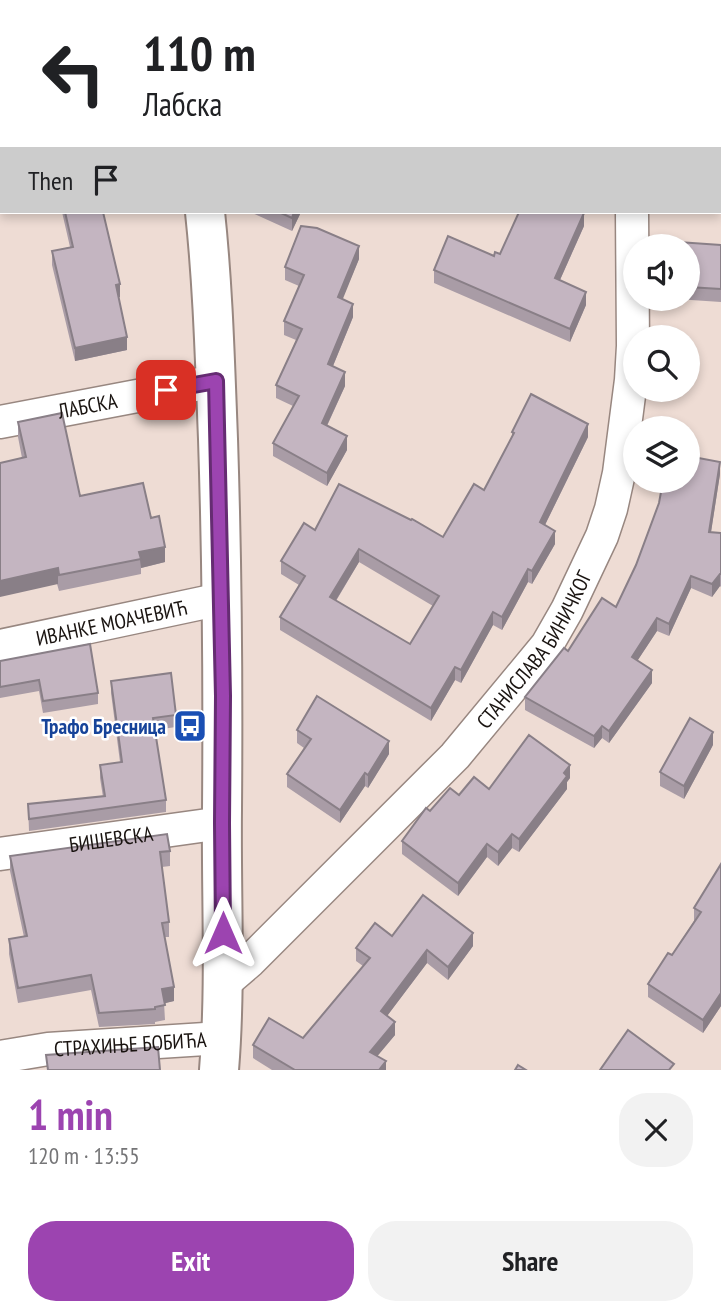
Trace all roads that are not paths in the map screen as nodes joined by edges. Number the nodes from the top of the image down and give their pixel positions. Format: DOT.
graph roads {
  1 [pos="205,214"];
  2 [pos="632,214"];
  3 [pos="216,381"];
  4 [pos="0,422"];
  5 [pos="221,599"];
  6 [pos="0,646"];
  7 [pos="222,823"];
  8 [pos="0,854"];
  9 [pos="222,985"];
  10 [pos="220,1054"];
  11 [pos="0,1057"];
  1 -- 3 [label="street"];
  2 -- 9 [label="street, СТАНИСЛАВА БИНИЧКОГ"];
  3 -- 4 [label="street, ЛАБСКА"];
  3 -- 5 [label="street"];
  5 -- 6 [label="street, ИВАНКЕ МОАЧЕВИЋ"];
  5 -- 7 [label="street"];
  7 -- 8 [label="street, БИШЕВСКА"];
  7 -- 9 [label="street"];
  9 -- 10 [label="street"];
  10 -- 11 [label="street, СТРАХИЊЕ БОБИЋА"];
}
